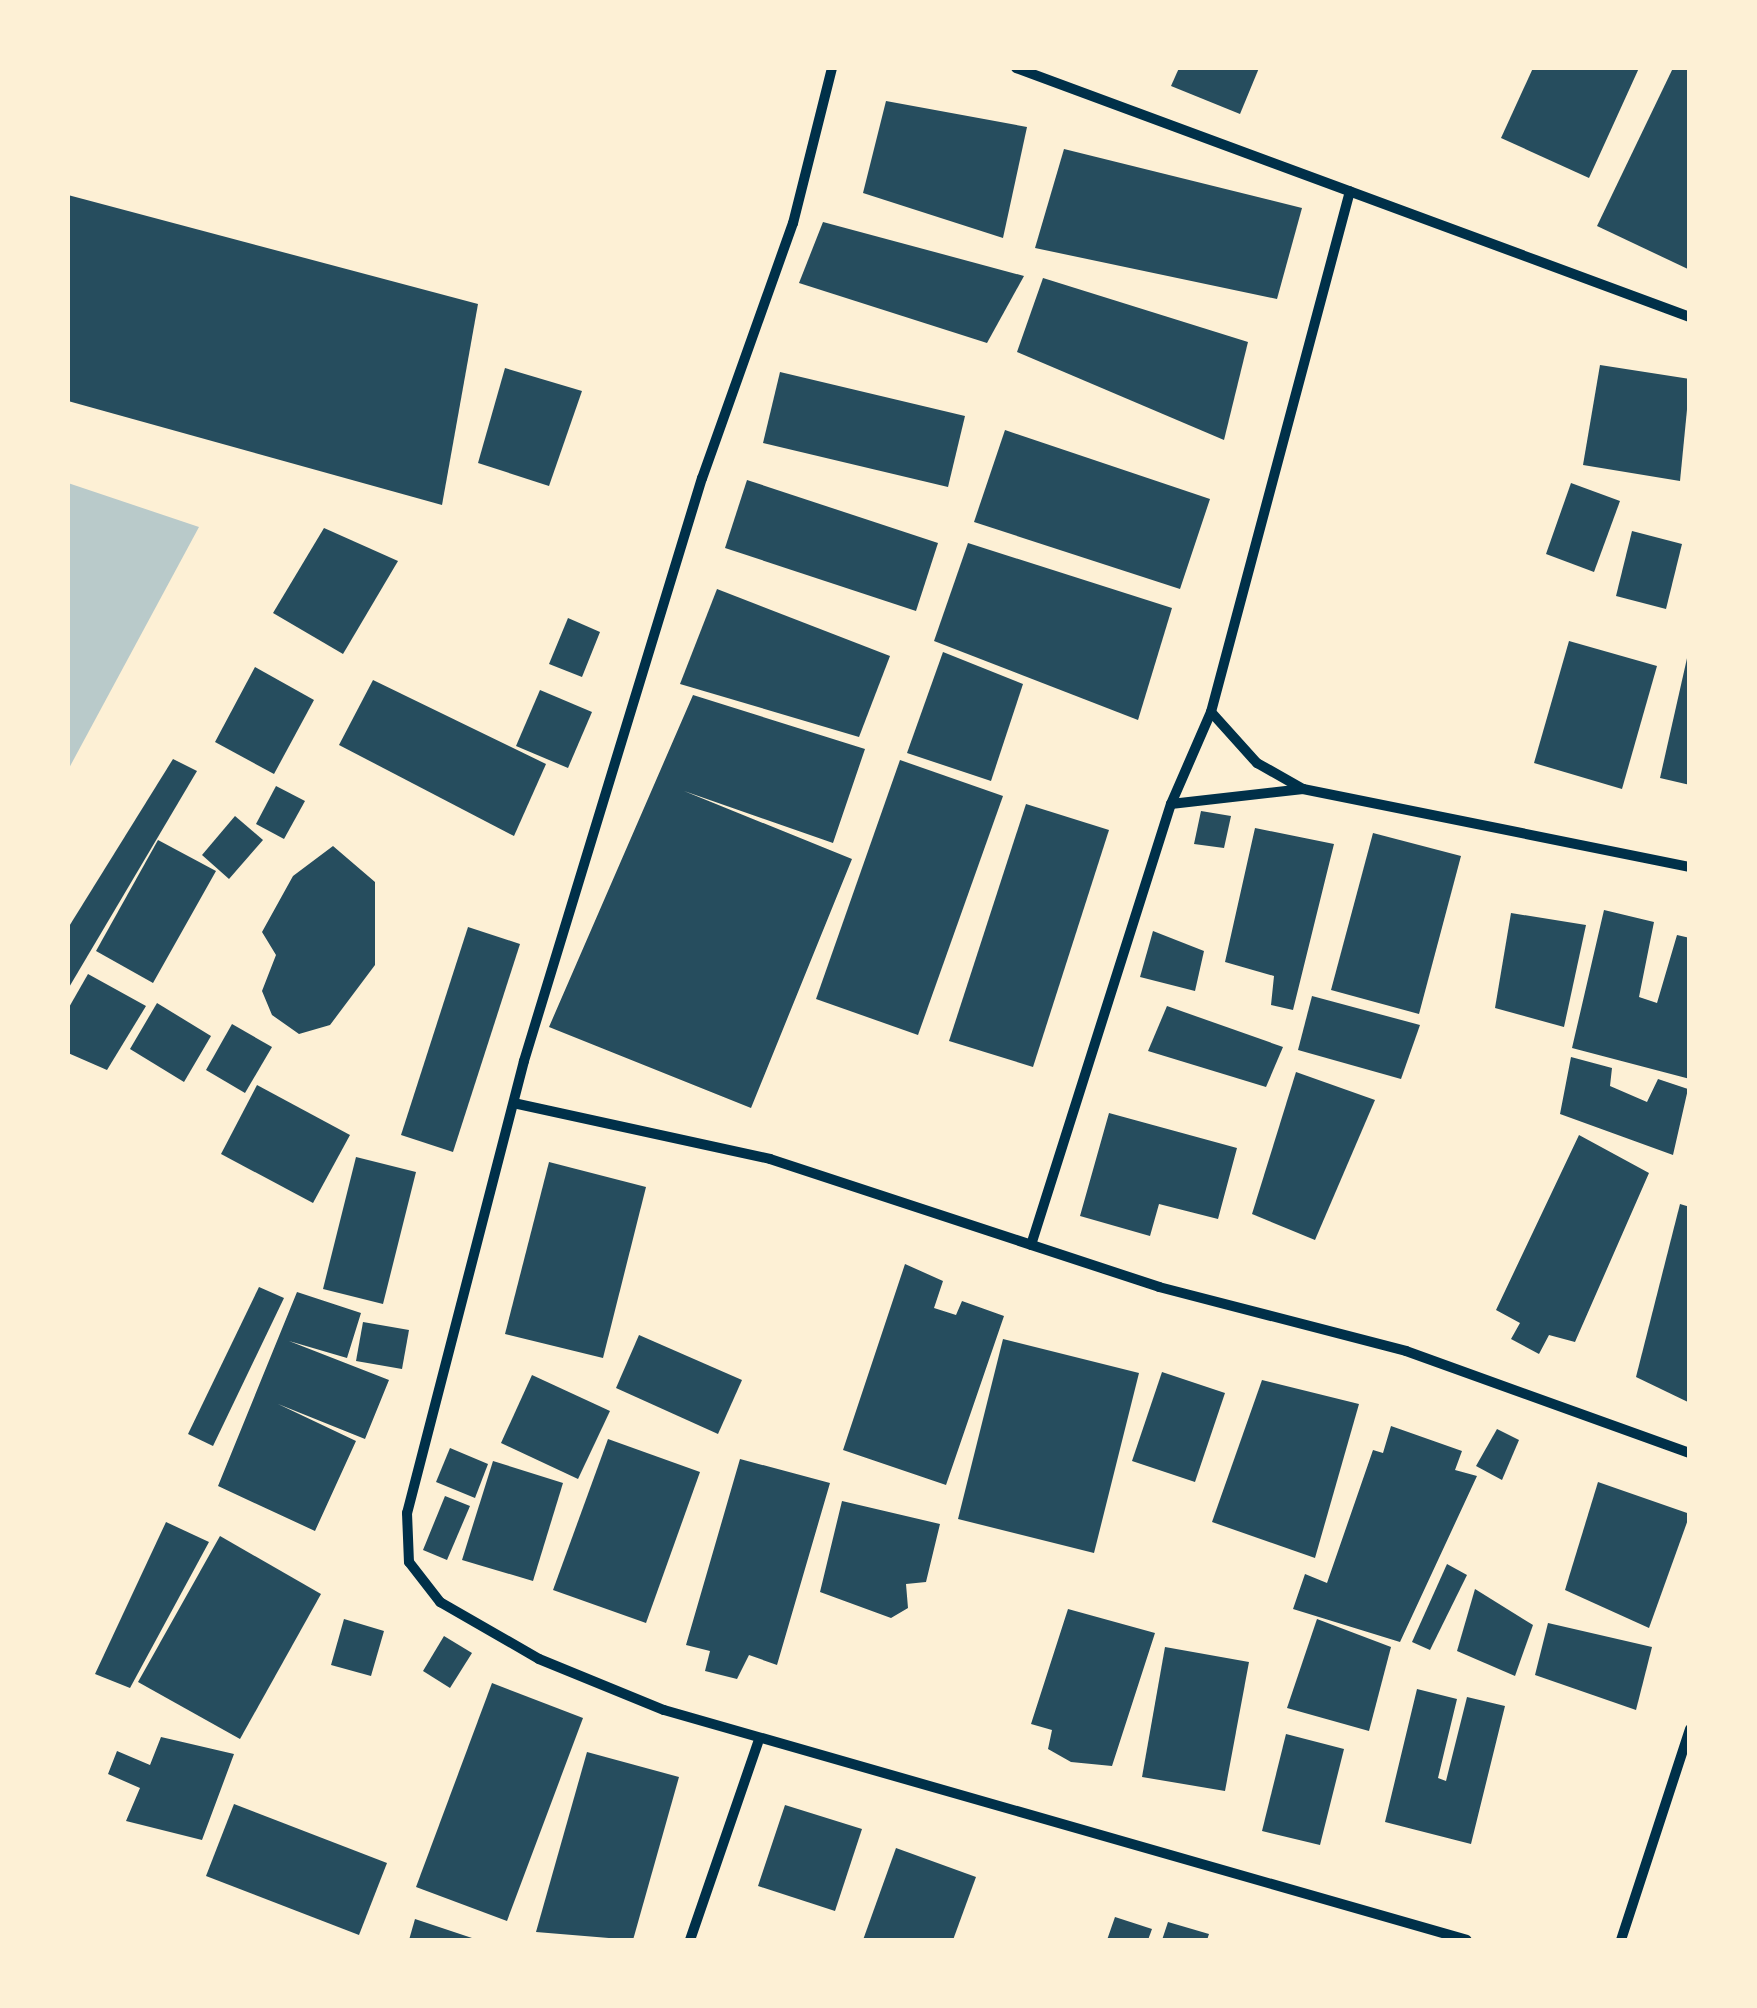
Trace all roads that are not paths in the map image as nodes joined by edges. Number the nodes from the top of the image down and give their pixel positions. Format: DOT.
graph roads {
  1 [pos="832,68"];
  2 [pos="1016,68"];
  3 [pos="1350,192"];
  4 [pos="1690,317"];
  5 [pos="1211,712"];
  6 [pos="1303,789"];
  7 [pos="1171,804"];
  8 [pos="1690,867"];
  9 [pos="518,1104"];
  10 [pos="1031,1245"];
  11 [pos="1690,1454"];
  12 [pos="1690,1729"];
  13 [pos="758,1742"];
  14 [pos="690,1940"];
  15 [pos="1467,1940"];
  16 [pos="1621,1940"];
  1 -- 9 [label="street"];
  2 -- 3 [label="street"];
  3 -- 4 [label="street"];
  3 -- 5 [label="street"];
  5 -- 6 [label="street"];
  5 -- 7 [label="street"];
  6 -- 7 [label="street"];
  6 -- 8 [label="street"];
  7 -- 10 [label="street"];
  9 -- 10 [label="street"];
  9 -- 13 [label="street"];
  10 -- 11 [label="street"];
  12 -- 16 [label="street"];
  13 -- 14 [label="street"];
  13 -- 15 [label="street"];
}
